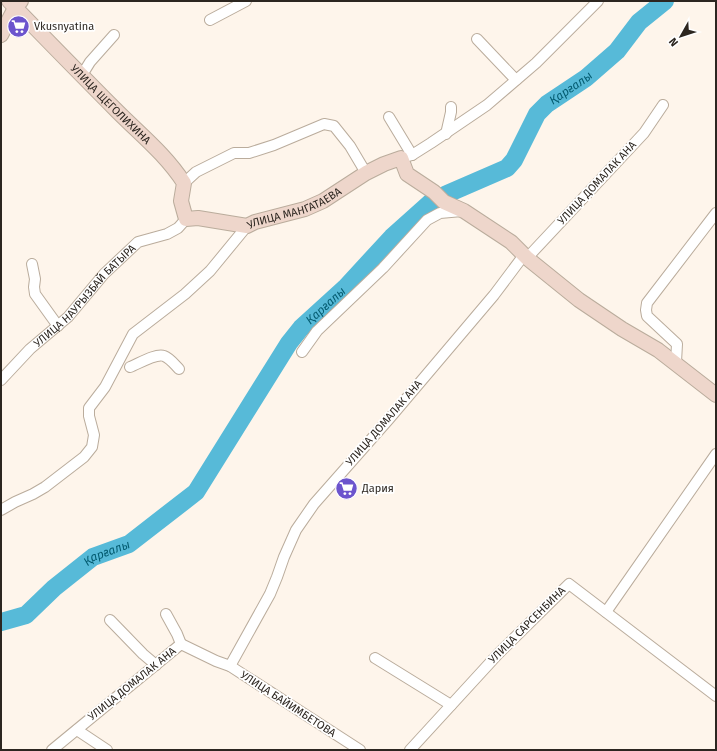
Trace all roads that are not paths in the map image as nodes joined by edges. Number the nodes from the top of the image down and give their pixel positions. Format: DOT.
graph roads {
  1 [pos="246,1"];
  2 [pos="598,1"];
  3 [pos="15,3"];
  4 [pos="210,20"];
  5 [pos="1,35"];
  6 [pos="114,35"];
  7 [pos="477,39"];
  8 [pos="82,75"];
  9 [pos="516,80"];
  10 [pos="663,106"];
  11 [pos="451,107"];
  12 [pos="389,117"];
  13 [pos="446,134"];
  14 [pos="407,156"];
  15 [pos="366,173"];
  16 [pos="184,183"];
  17 [pos="464,211"];
  18 [pos="716,213"];
  19 [pos="186,219"];
  20 [pos="247,226"];
  21 [pos="525,257"];
  22 [pos="32,264"];
  23 [pos="58,326"];
  24 [pos="302,352"];
  25 [pos="120,357"];
  26 [pos="676,362"];
  27 [pos="179,369"];
  28 [pos="2,378"];
  29 [pos="716,395"];
  30 [pos="716,454"];
  31 [pos="1,510"];
  32 [pos="606,612"];
  33 [pos="166,614"];
  34 [pos="110,620"];
  35 [pos="181,644"];
  36 [pos="375,658"];
  37 [pos="216,661"];
  38 [pos="156,665"];
  39 [pos="230,666"];
  40 [pos="716,696"];
  41 [pos="450,704"];
  42 [pos="77,730"];
  43 [pos="52,750"];
  44 [pos="108,750"];
  45 [pos="360,750"];
  46 [pos="410,750"];
  1 -- 4 [label="street"];
  2 -- 9 [label="street, УЛИЦА МАНГАТАЕВА"];
  3 -- 5 [label="street"];
  3 -- 8 [label="street, УЛИЦА ЩЕГОЛИХИНА"];
  6 -- 8 [label="street"];
  7 -- 9 [label="street"];
  8 -- 16 [label="street, УЛИЦА ЩЕГОЛИХИНА"];
  9 -- 13 [label="street, УЛИЦА МАНГАТАЕВА"];
  10 -- 21 [label="street, УЛИЦА ДОМАЛАК АНА"];
  11 -- 13 [label="street"];
  12 -- 14 [label="street"];
  13 -- 14 [label="street, УЛИЦА МАНГАТАЕВА"];
  14 -- 15 [label="street, УЛИЦА МАНГАТАЕВА"];
  14 -- 17 [label="street"];
  15 -- 16 [label="street"];
  15 -- 20 [label="street, УЛИЦА МАНГАТАЕВА"];
  16 -- 19 [label="street"];
  17 -- 21 [label="street"];
  17 -- 24 [label="street"];
  18 -- 26 [label="street"];
  19 -- 20 [label="street"];
  19 -- 23 [label="street, УЛИЦА НАУРЫЗБАЙ БАТЫРА"];
  20 -- 25 [label="street, УЛИЦА МАНГАТАЕВА"];
  21 -- 26 [label="street"];
  21 -- 39 [label="street, УЛИЦА ДОМАЛАК АНА"];
  22 -- 23 [label="street"];
  23 -- 28 [label="street, УЛИЦА НАУРЫЗБАЙ БАТЫРА"];
  25 -- 27 [label="street"];
  25 -- 31 [label="street, УЛИЦА МАНГАТАЕВА"];
  26 -- 29 [label="street"];
  30 -- 32 [label="street"];
  32 -- 40 [label="street, УЛИЦА САРСЕНБИНА"];
  32 -- 41 [label="street, УЛИЦА САРСЕНБИНА"];
  33 -- 35 [label="street"];
  34 -- 38 [label="street"];
  35 -- 37 [label="street, УЛИЦА ДОМАЛАК АНА"];
  35 -- 38 [label="street, УЛИЦА ДОМАЛАК АНА"];
  36 -- 41 [label="street"];
  37 -- 39 [label="street, УЛИЦА БАЙИМБЕТОВА"];
  38 -- 42 [label="street, УЛИЦА ДОМАЛАК АНА"];
  39 -- 45 [label="street, УЛИЦА БАЙИМБЕТОВА"];
  41 -- 46 [label="street, УЛИЦА САРСЕНБИНА"];
  42 -- 43 [label="street, УЛИЦА ДОМАЛАК АНА"];
  42 -- 44 [label="street"];
}
